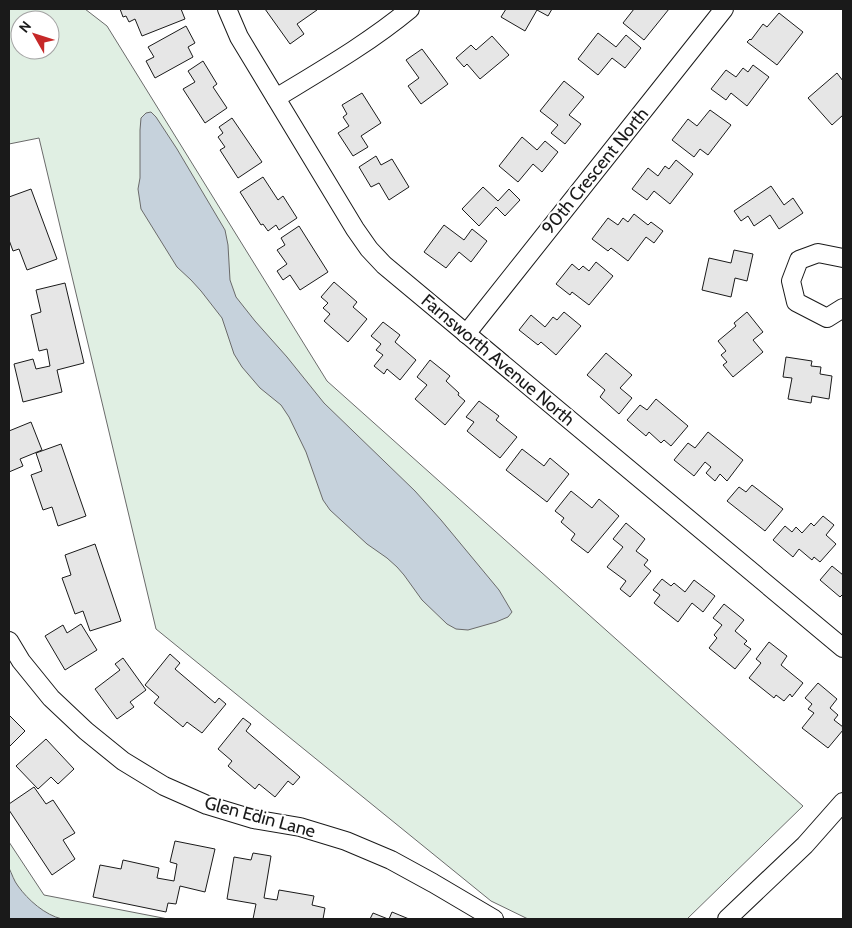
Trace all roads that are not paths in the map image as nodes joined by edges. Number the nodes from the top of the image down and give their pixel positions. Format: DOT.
graph roads {
  1 [pos="227,9"];
  2 [pos="410,9"];
  3 [pos="724,9"];
  4 [pos="276,98"];
  5 [pos="843,258"];
  6 [pos="843,308"];
  7 [pos="466,334"];
  8 [pos="9,641"];
  9 [pos="843,648"];
  10 [pos="843,802"];
  11 [pos="494,919"];
  12 [pos="728,919"];
  1 -- 4 [label="street, Farnsworth Avenue North"];
  2 -- 4 [label="street"];
  3 -- 7 [label="street, 90th Crescent North"];
  4 -- 7 [label="street, Farnsworth Avenue North"];
  5 -- 6 [label="street"];
  7 -- 9 [label="street, Farnsworth Avenue North"];
  8 -- 11 [label="street, Glen Edin Lane"];
  10 -- 12 [label="street"];
}
